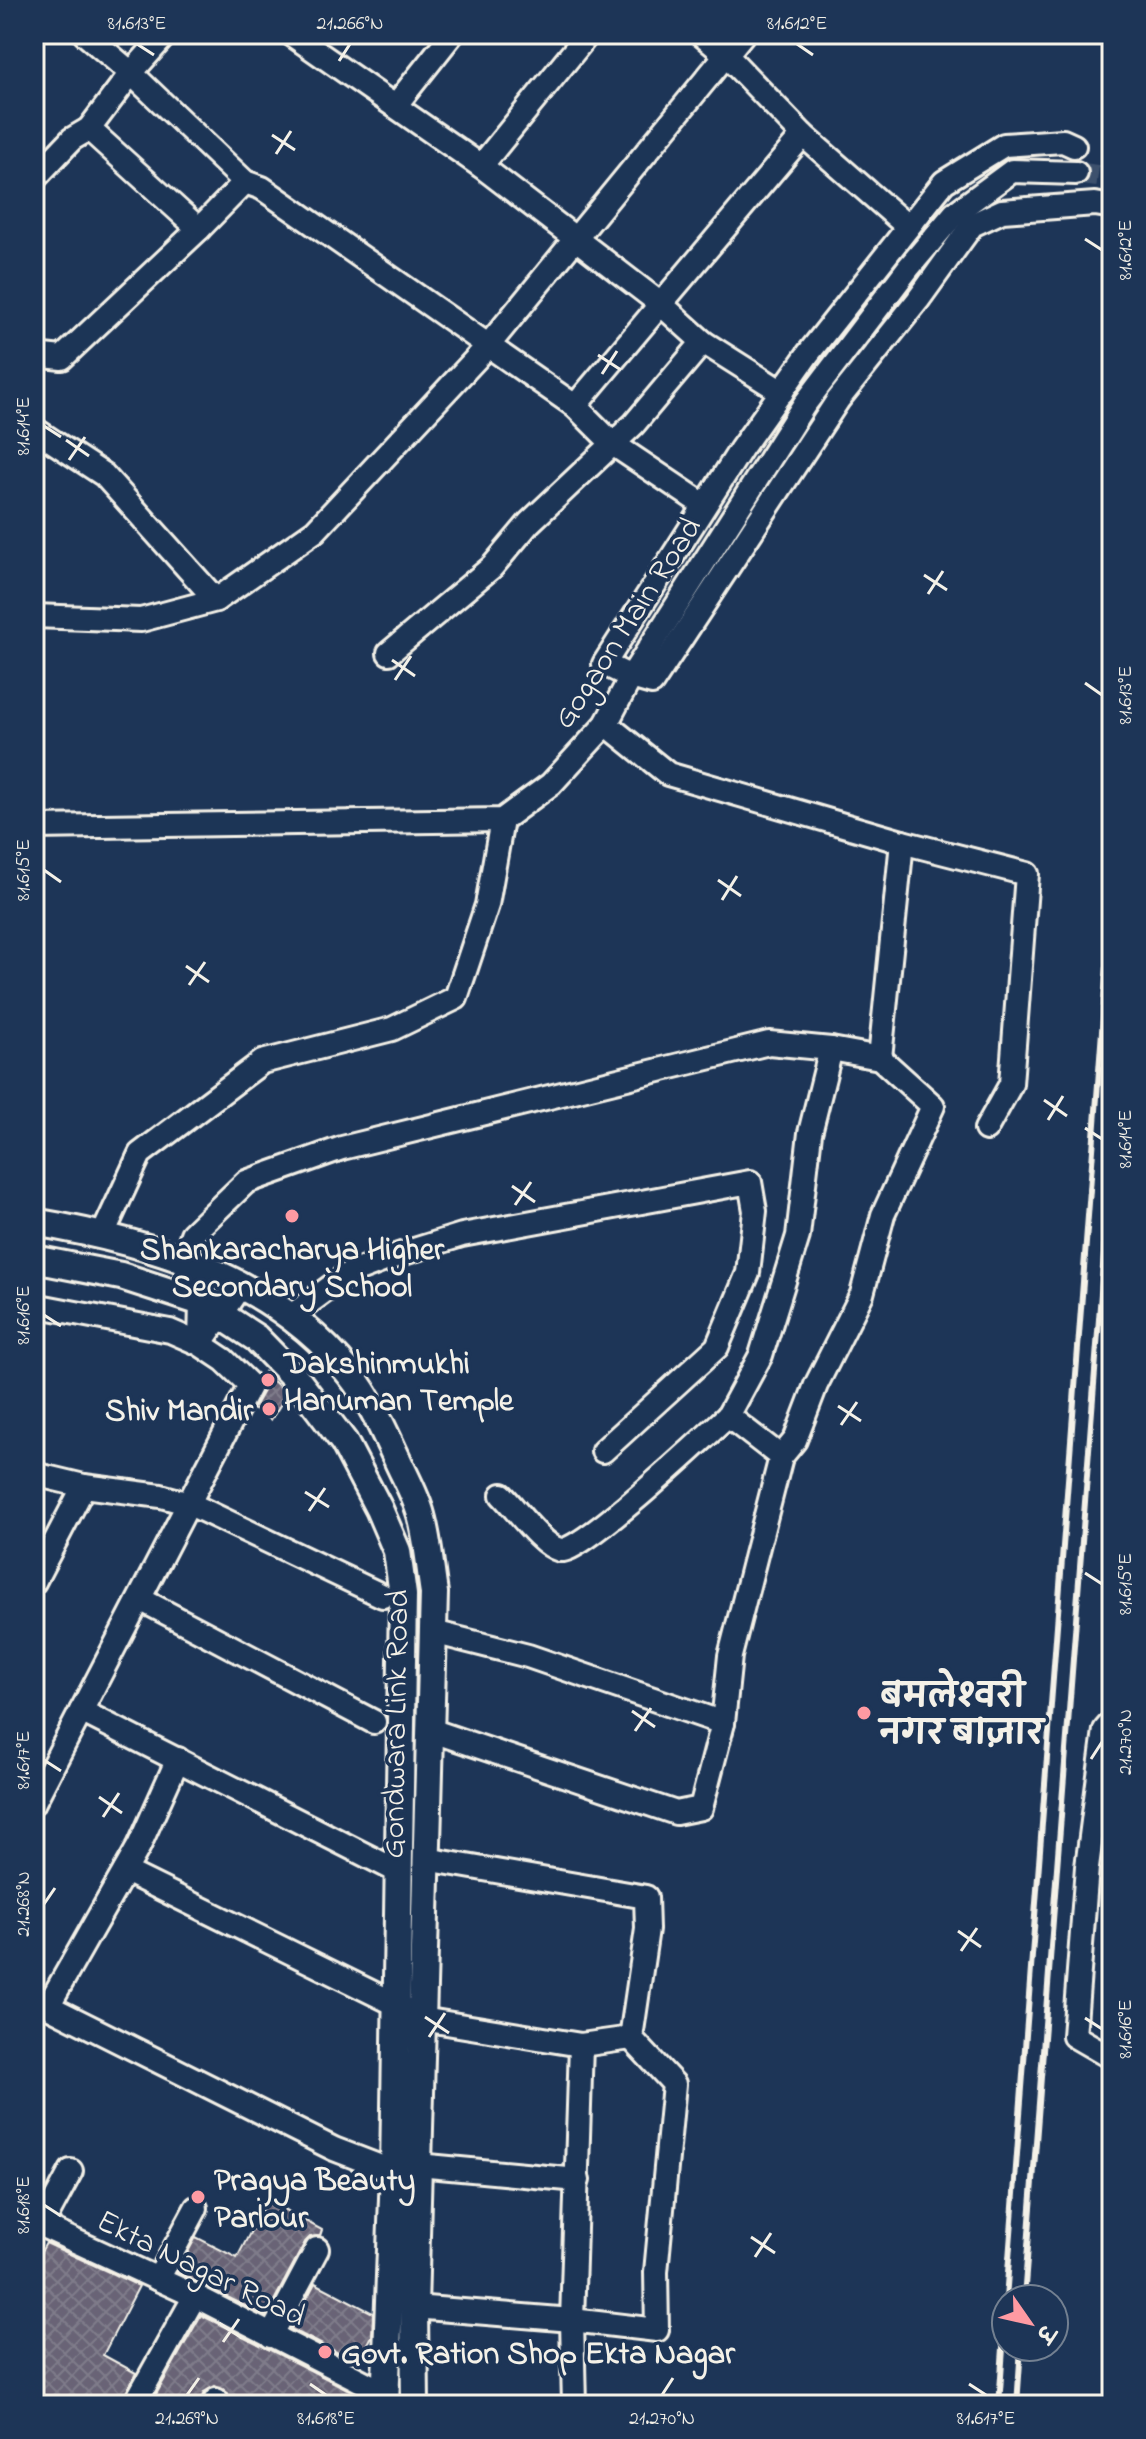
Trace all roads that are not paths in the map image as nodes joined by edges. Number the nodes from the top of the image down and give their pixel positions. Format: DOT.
graph roads {
  1 [pos="85,34"];
  2 [pos="166,34"];
  3 [pos="291,34"];
  4 [pos="452,34"];
  5 [pos="588,34"];
  6 [pos="701,34"];
  7 [pos="743,34"];
  8 [pos="726,55"];
  9 [pos="131,73"];
  10 [pos="395,106"];
  11 [pos="89,129"];
  12 [pos="803,135"];
  13 [pos="1074,146"];
  14 [pos="481,166"];
  15 [pos="1076,173"];
  16 [pos="34,179"];
  17 [pos="245,182"];
  18 [pos="1107,206"];
  19 [pos="908,227"];
  20 [pos="199,229"];
  21 [pos="574,238"];
  22 [pos="662,305"];
  23 [pos="703,342"];
  24 [pos="487,347"];
  25 [pos="34,355"];
  26 [pos="782,392"];
  27 [pos="575,406"];
  28 [pos="34,429"];
  29 [pos="613,444"];
  30 [pos="704,505"];
  31 [pos="216,600"];
  32 [pos="34,616"];
  33 [pos="389,653"];
  34 [pos="631,677"];
  35 [pos="606,724"];
  36 [pos="502,820"];
  37 [pos="34,827"];
  38 [pos="902,842"];
  39 [pos="831,1049"];
  40 [pos="880,1058"];
  41 [pos="986,1129"];
  42 [pos="34,1222"];
  43 [pos="103,1234"];
  44 [pos="185,1258"];
  45 [pos="34,1259"];
  46 [pos="241,1285"];
  47 [pos="34,1305"];
  48 [pos="211,1308"];
  49 [pos="291,1316"];
  50 [pos="200,1344"];
  51 [pos="728,1416"];
  52 [pos="603,1451"];
  53 [pos="781,1457"];
  54 [pos="34,1474"];
  55 [pos="84,1486"];
  56 [pos="502,1495"];
  57 [pos="190,1504"];
  58 [pos="34,1582"];
  59 [pos="383,1596"];
  60 [pos="140,1599"];
  61 [pos="433,1632"];
  62 [pos="81,1711"];
  63 [pos="374,1722"];
  64 [pos="1112,1722"];
  65 [pos="723,1723"];
  66 [pos="430,1730"];
  67 [pos="178,1759"];
  68 [pos="34,1802"];
  69 [pos="426,1859"];
  70 [pos="125,1871"];
  71 [pos="399,1872"];
  72 [pos="41,2003"];
  73 [pos="395,2005"];
  74 [pos="422,2015"];
  75 [pos="631,2038"];
  76 [pos="581,2045"];
  77 [pos="1112,2058"];
  78 [pos="406,2168"];
  79 [pos="71,2171"];
  80 [pos="578,2180"];
  81 [pos="196,2208"];
  82 [pos="38,2224"];
  83 [pos="317,2249"];
  84 [pos="158,2279"];
  85 [pos="195,2296"];
  86 [pos="414,2307"];
  87 [pos="572,2320"];
  88 [pos="271,2336"];
  89 [pos="379,2401"];
  90 [pos="134,2405"];
  91 [pos="415,2405"];
  92 [pos="574,2405"];
  1 -- 9 [label="street"];
  2 -- 9 [label="street"];
  3 -- 10 [label="street"];
  4 -- 10 [label="street"];
  5 -- 14 [label="street"];
  6 -- 8 [label="street"];
  7 -- 8 [label="street"];
  8 -- 12 [label="street"];
  8 -- 21 [label="street"];
  9 -- 11 [label="street"];
  9 -- 17 [label="street"];
  10 -- 14 [label="street"];
  11 -- 16 [label="street"];
  11 -- 20 [label="street"];
  12 -- 19 [label="street"];
  12 -- 22 [label="street"];
  13 -- 19 [label="street"];
  14 -- 21 [label="street"];
  15 -- 34 [label="street, Gogaon Main Road"];
  17 -- 20 [label="street"];
  17 -- 24 [label="street"];
  18 -- 34 [label="street"];
  19 -- 26 [label="street"];
  20 -- 25 [label="street"];
  21 -- 22 [label="street"];
  21 -- 24 [label="street"];
  22 -- 23 [label="street"];
  22 -- 27 [label="street"];
  23 -- 26 [label="street"];
  23 -- 29 [label="street"];
  24 -- 27 [label="street"];
  24 -- 31 [label="street"];
  26 -- 30 [label="street"];
  27 -- 29 [label="street"];
  28 -- 31 [label="street"];
  29 -- 30 [label="street"];
  29 -- 33 [label="street"];
  30 -- 34 [label="street"];
  31 -- 32 [label="street"];
  34 -- 35 [label="street, Gogaon Main Road"];
  35 -- 36 [label="street, Gogaon Main Road"];
  35 -- 38 [label="street"];
  36 -- 37 [label="street"];
  36 -- 43 [label="street"];
  38 -- 40 [label="street"];
  38 -- 41 [label="street"];
  39 -- 40 [label="street"];
  39 -- 44 [label="street"];
  39 -- 51 [label="street"];
  40 -- 53 [label="street"];
  42 -- 43 [label="street, Gondwara Link Road"];
  43 -- 44 [label="street, Gondwara Link Road"];
  44 -- 46 [label="street, Gondwara Link Road"];
  44 -- 48 [label="street"];
  45 -- 48 [label="street"];
  46 -- 48 [label="street"];
  46 -- 49 [label="street, Gondwara Link Road"];
  47 -- 50 [label="street"];
  48 -- 50 [label="street"];
  48 -- 71 [label="street"];
  49 -- 52 [label="street"];
  49 -- 61 [label="street, Gondwara Link Road"];
  50 -- 57 [label="street"];
  51 -- 53 [label="street"];
  51 -- 56 [label="street"];
  53 -- 65 [label="street"];
  54 -- 55 [label="street"];
  55 -- 57 [label="street"];
  55 -- 58 [label="street"];
  57 -- 59 [label="street"];
  57 -- 60 [label="street"];
  60 -- 62 [label="street"];
  60 -- 63 [label="street"];
  61 -- 65 [label="street"];
  61 -- 66 [label="street, Gondwara Link Road"];
  62 -- 67 [label="street"];
  62 -- 68 [label="street"];
  64 -- 77 [label="street"];
  65 -- 66 [label="street"];
  66 -- 69 [label="street, Gondwara Link Road"];
  67 -- 70 [label="street"];
  67 -- 71 [label="street"];
  69 -- 74 [label="street, Gondwara Link Road"];
  69 -- 75 [label="street"];
  70 -- 72 [label="street"];
  70 -- 73 [label="street"];
  71 -- 73 [label="street"];
  72 -- 78 [label="street"];
  73 -- 74 [label="street"];
  73 -- 78 [label="street"];
  74 -- 76 [label="street"];
  74 -- 78 [label="street, Gondwara Link Road"];
  75 -- 76 [label="street"];
  75 -- 87 [label="street"];
  76 -- 80 [label="street"];
  78 -- 80 [label="street"];
  78 -- 86 [label="street, Gondwara Link Road"];
  78 -- 89 [label="street"];
  79 -- 82 [label="street"];
  80 -- 87 [label="street"];
  81 -- 84 [label="street"];
  82 -- 84 [label="street, Ekta Nagar Road"];
  83 -- 88 [label="street"];
  84 -- 85 [label="street, Ekta Nagar Road"];
  85 -- 88 [label="street, Ekta Nagar Road"];
  85 -- 90 [label="street"];
  86 -- 87 [label="street"];
  86 -- 91 [label="street, Gondwara Link Road"];
  87 -- 92 [label="street"];
  88 -- 89 [label="street, Ekta Nagar Road"];
}
